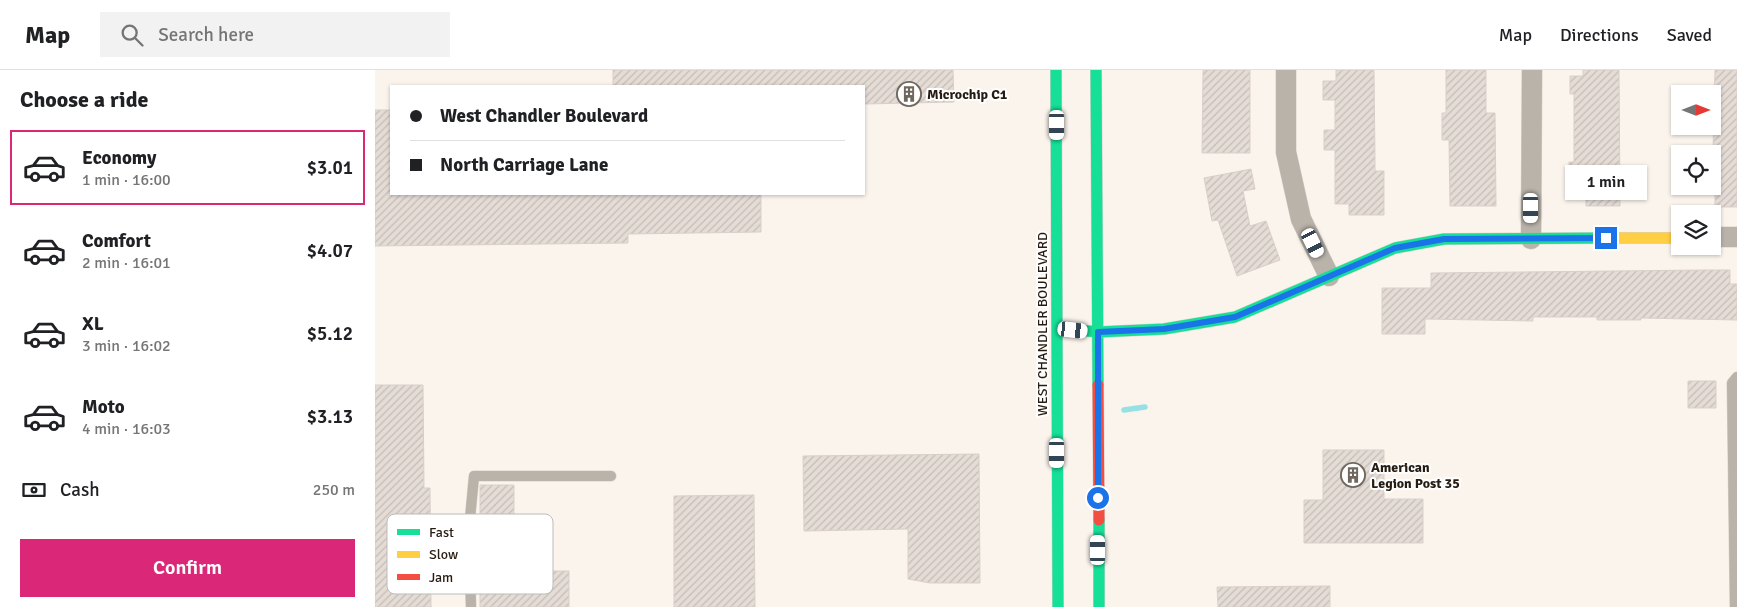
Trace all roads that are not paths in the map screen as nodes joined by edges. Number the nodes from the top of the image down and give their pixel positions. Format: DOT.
graph roads {
  1 [pos="1056,70"];
  2 [pos="1096,70"];
  3 [pos="1286,70"];
  4 [pos="1532,70"];
  5 [pos="1721,237"];
  6 [pos="1737,237"];
  7 [pos="1671,238"];
  8 [pos="1531,239"];
  9 [pos="1329,276"];
  10 [pos="1057,328"];
  11 [pos="1098,332"];
  12 [pos="1737,377"];
  13 [pos="611,476"];
  14 [pos="471,514"];
  15 [pos="471,594"];
  16 [pos="471,607"];
  17 [pos="1058,607"];
  18 [pos="1099,607"];
  19 [pos="1735,607"];
  1 -- 10 [label="main road, WEST CHANDLER BOULEVARD"];
  2 -- 11 [label="main road"];
  3 -- 9 [label="street"];
  4 -- 8 [label="street"];
  5 -- 6 [label="street"];
  7 -- 8 [label="main road"];
  8 -- 9 [label="main road"];
  9 -- 11 [label="main road"];
  10 -- 11 [label="main road"];
  10 -- 17 [label="main road, WEST CHANDLER BOULEVARD"];
  11 -- 18 [label="main road"];
  12 -- 19 [label="lane"];
  13 -- 14 [label="lane"];
  15 -- 16 [label="lane"];
}
